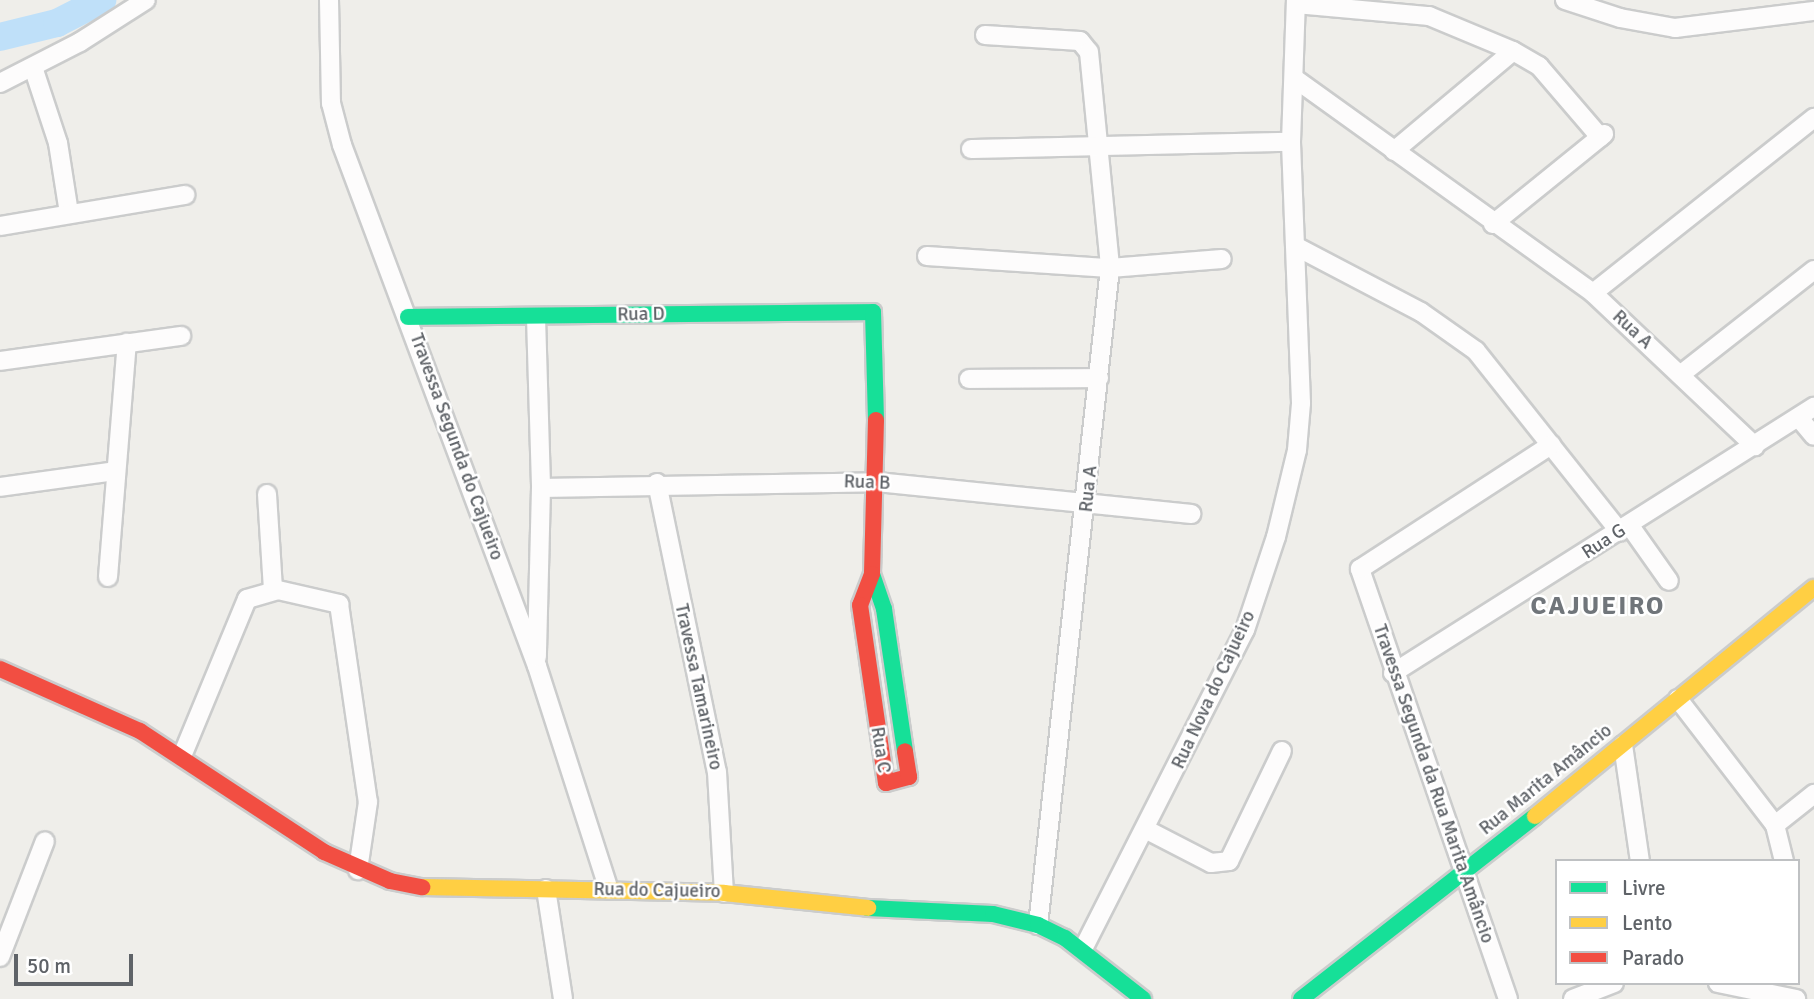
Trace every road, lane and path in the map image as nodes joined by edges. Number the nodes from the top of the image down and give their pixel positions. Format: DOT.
graph roads {
  1 [pos="146,0"];
  2 [pos="329,0"];
  3 [pos="1565,0"];
  4 [pos="1296,2"];
  5 [pos="1814,11"];
  6 [pos="985,36"];
  7 [pos="1513,51"];
  8 [pos="33,67"];
  9 [pos="1294,78"];
  10 [pos="0,83"];
  11 [pos="1814,118"];
  12 [pos="1291,142"];
  13 [pos="971,149"];
  14 [pos="1101,149"];
  15 [pos="1394,151"];
  16 [pos="185,195"];
  17 [pos="69,213"];
  18 [pos="1493,224"];
  19 [pos="0,226"];
  20 [pos="1297,247"];
  21 [pos="927,256"];
  22 [pos="1222,259"];
  23 [pos="1110,268"];
  24 [pos="1814,270"];
  25 [pos="1593,293"];
  26 [pos="873,312"];
  27 [pos="408,317"];
  28 [pos="536,317"];
  29 [pos="181,336"];
  30 [pos="127,343"];
  31 [pos="0,361"];
  32 [pos="1680,375"];
  33 [pos="1099,378"];
  34 [pos="969,379"];
  35 [pos="1814,407"];
  36 [pos="1799,418"];
  37 [pos="1814,436"];
  38 [pos="1551,445"];
  39 [pos="1755,446"];
  40 [pos="115,471"];
  41 [pos="657,482"];
  42 [pos="877,482"];
  43 [pos="0,487"];
  44 [pos="541,488"];
  45 [pos="267,494"];
  46 [pos="1087,504"];
  47 [pos="1191,514"];
  48 [pos="1625,529"];
  49 [pos="872,574"];
  50 [pos="108,577"];
  51 [pos="1669,581"];
  52 [pos="1814,588"];
  53 [pos="272,590"];
  54 [pos="537,666"];
  55 [pos="892,666"];
  56 [pos="868,668"];
  57 [pos="0,669"];
  58 [pos="1392,673"];
  59 [pos="1678,699"];
  60 [pos="1623,745"];
  61 [pos="1282,751"];
  62 [pos="182,756"];
  63 [pos="1814,794"];
  64 [pos="1774,825"];
  65 [pos="1147,830"];
  66 [pos="45,841"];
  67 [pos="1640,859"];
  68 [pos="1783,859"];
  69 [pos="358,870"];
  70 [pos="1464,874"];
  71 [pos="546,888"];
  72 [pos="609,890"];
  73 [pos="724,893"];
  74 [pos="1038,925"];
  75 [pos="1083,949"];
  76 [pos="0,957"];
  77 [pos="1609,985"];
  78 [pos="1735,985"];
  79 [pos="1777,990"];
  80 [pos="563,999"];
  81 [pos="1143,999"];
  82 [pos="1301,999"];
  83 [pos="1508,999"];
  84 [pos="1573,999"];
  85 [pos="1796,999"];
  1 -- 8 [label="street"];
  2 -- 27 [label="street, Travessa Segunda do Cajueiro"];
  3 -- 5 [label="street"];
  4 -- 7 [label="street"];
  4 -- 9 [label="street, Rua Nova do Cajueiro"];
  6 -- 14 [label="street, Rua A"];
  7 -- 15 [label="street"];
  7 -- 18 [label="street"];
  8 -- 10 [label="street"];
  8 -- 17 [label="street"];
  9 -- 12 [label="street, Rua Nova do Cajueiro"];
  9 -- 15 [label="street, Rua A"];
  11 -- 25 [label="street"];
  12 -- 14 [label="street"];
  12 -- 20 [label="street, Rua Nova do Cajueiro"];
  13 -- 14 [label="street"];
  14 -- 23 [label="street, Rua A"];
  15 -- 18 [label="street, Rua A"];
  16 -- 17 [label="street"];
  17 -- 19 [label="street"];
  18 -- 25 [label="street, Rua A"];
  20 -- 38 [label="street"];
  20 -- 65 [label="street, Rua Nova do Cajueiro"];
  21 -- 23 [label="street"];
  22 -- 23 [label="street"];
  23 -- 33 [label="street, Rua A"];
  24 -- 32 [label="street"];
  25 -- 32 [label="street, Rua A"];
  26 -- 28 [label="street, Rua D"];
  26 -- 42 [label="street, Rua C"];
  27 -- 28 [label="street, Rua D"];
  27 -- 54 [label="street, Travessa Segunda do Cajueiro"];
  28 -- 44 [label="street"];
  29 -- 30 [label="street"];
  30 -- 31 [label="street"];
  30 -- 40 [label="street"];
  32 -- 39 [label="street, Rua A"];
  33 -- 34 [label="street"];
  33 -- 46 [label="street, Rua A"];
  35 -- 36 [label="street, Rua G"];
  36 -- 37 [label="street"];
  36 -- 39 [label="street, Rua G"];
  38 -- 48 [label="street"];
  38 -- 58 [label="street, Travessa Segunda da Rua Marita Amâncio"];
  39 -- 48 [label="street, Rua G"];
  40 -- 43 [label="street"];
  40 -- 50 [label="street"];
  41 -- 42 [label="street, Rua B"];
  41 -- 44 [label="street, Rua B"];
  41 -- 73 [label="street, Travessa Tamarineiro"];
  42 -- 46 [label="street, Rua B"];
  42 -- 49 [label="street, Rua C"];
  44 -- 54 [label="street"];
  45 -- 53 [label="street"];
  46 -- 47 [label="street, Rua B"];
  46 -- 74 [label="street, Rua A"];
  48 -- 51 [label="street"];
  48 -- 58 [label="street, Rua G"];
  49 -- 55 [label="street, Rua C"];
  49 -- 56 [label="street, Rua C"];
  52 -- 59 [label="street, Rua Marita Amâncio"];
  53 -- 62 [label="street"];
  53 -- 69 [label="street"];
  54 -- 72 [label="street, Travessa Segunda do Cajueiro"];
  55 -- 56 [label="street"];
  55 -- 56 [label="street, Rua C"];
  57 -- 62 [label="street, Rua do Cajueiro"];
  58 -- 70 [label="street, Travessa Segunda da Rua Marita Amâncio"];
  59 -- 60 [label="street, Rua Marita Amâncio"];
  59 -- 64 [label="street"];
  60 -- 67 [label="street"];
  60 -- 70 [label="street, Rua Marita Amâncio"];
  61 -- 65 [label="street"];
  62 -- 69 [label="street, Rua do Cajueiro"];
  63 -- 64 [label="street"];
  64 -- 68 [label="street"];
  65 -- 75 [label="street, Rua Nova do Cajueiro"];
  66 -- 76 [label="street"];
  69 -- 71 [label="street, Rua do Cajueiro"];
  70 -- 82 [label="street, Rua Marita Amâncio"];
  70 -- 83 [label="street, Travessa Segunda da Rua Marita Amâncio"];
  71 -- 72 [label="street, Rua do Cajueiro"];
  71 -- 80 [label="street"];
  72 -- 73 [label="street, Rua do Cajueiro"];
  73 -- 74 [label="street, Rua do Cajueiro"];
  74 -- 75 [label="street, Rua do Cajueiro"];
  75 -- 81 [label="street, Rua do Cajueiro"];
  77 -- 84 [label="street"];
  78 -- 79 [label="street"];
  79 -- 85 [label="street"];
}
